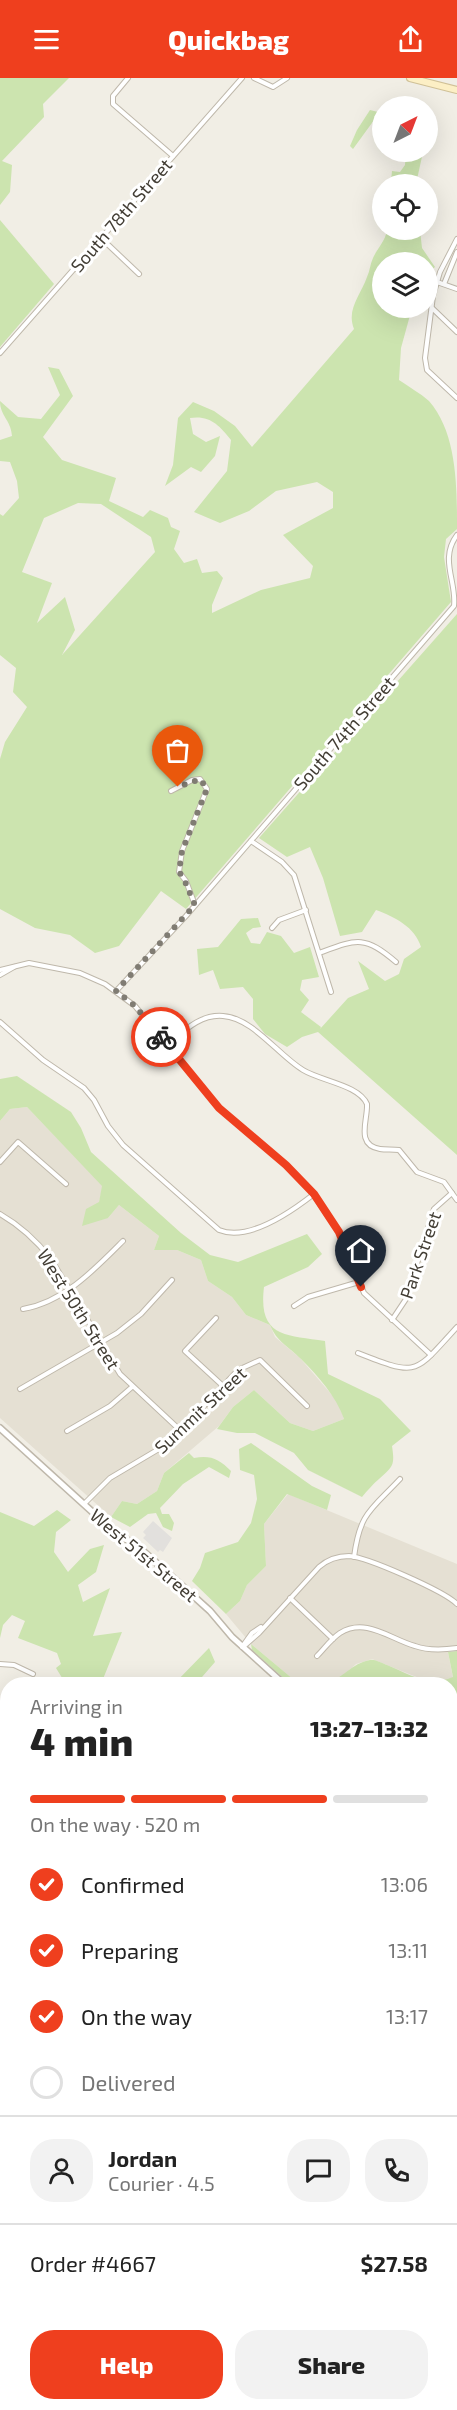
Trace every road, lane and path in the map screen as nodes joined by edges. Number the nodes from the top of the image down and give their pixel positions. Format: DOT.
graph roads {
  1 [pos="128,78"];
  2 [pos="242,78"];
  3 [pos="254,78"];
  4 [pos="286,78"];
  5 [pos="410,78"];
  6 [pos="457,90"];
  7 [pos="173,156"];
  8 [pos="101,238"];
  9 [pos="457,239"];
  10 [pos="457,252"];
  11 [pos="139,274"];
  12 [pos="438,279"];
  13 [pos="438,282"];
  14 [pos="444,284"];
  15 [pos="457,289"];
  16 [pos="438,314"];
  17 [pos="431,318"];
  18 [pos="457,332"];
  19 [pos="0,353"];
  20 [pos="457,398"];
  21 [pos="457,535"];
  22 [pos="171,791"];
  23 [pos="251,840"];
  24 [pos="195,905"];
  25 [pos="306,910"];
  26 [pos="272,928"];
  27 [pos="320,952"];
  28 [pos="396,962"];
  29 [pos="14,967"];
  30 [pos="0,970"];
  31 [pos="0,975"];
  32 [pos="116,991"];
  33 [pos="331,992"];
  34 [pos="0,1022"];
  35 [pos="167,1045"];
  36 [pos="0,1162"];
  37 [pos="66,1184"];
  38 [pos="452,1193"];
  39 [pos="314,1194"];
  40 [pos="457,1200"];
  41 [pos="0,1214"];
  42 [pos="123,1241"];
  43 [pos="172,1280"];
  44 [pos="359,1282"];
  45 [pos="69,1288"];
  46 [pos="294,1306"];
  47 [pos="23,1309"];
  48 [pos="216,1318"];
  49 [pos="392,1320"];
  50 [pos="457,1327"];
  51 [pos="100,1343"];
  52 [pos="358,1353"];
  53 [pos="431,1355"];
  54 [pos="223,1386"];
  55 [pos="132,1387"];
  56 [pos="20,1389"];
  57 [pos="307,1406"];
  58 [pos="0,1428"];
  59 [pos="67,1431"];
  60 [pos="181,1431"];
  61 [pos="400,1479"];
  62 [pos="84,1504"];
  63 [pos="354,1557"];
  64 [pos="290,1598"];
  65 [pos="457,1604"];
  66 [pos="333,1639"];
  67 [pos="242,1647"];
  68 [pos="457,1648"];
  69 [pos="317,1656"];
  70 [pos="0,1664"];
  71 [pos="33,1674"];
  72 [pos="276,1677"];
  1 -- 7 [label="street"];
  2 -- 7 [label="street, South 78th Street"];
  3 -- 4 [label="street"];
  5 -- 6 [label="main road"];
  7 -- 8 [label="street, South 78th Street"];
  8 -- 11 [label="street"];
  8 -- 19 [label="street, South 78th Street"];
  9 -- 12 [label="street"];
  10 -- 14 [label="street"];
  13 -- 14 [label="street"];
  14 -- 15 [label="street"];
  16 -- 18 [label="street"];
  17 -- 20 [label="street"];
  21 -- 23 [label="street, South 74th Street"];
  22 -- 24 [label="street"];
  23 -- 24 [label="street, South 74th Street"];
  23 -- 25 [label="street"];
  24 -- 32 [label="street, South 74th Street"];
  25 -- 26 [label="street"];
  25 -- 27 [label="street"];
  27 -- 28 [label="street"];
  27 -- 33 [label="street"];
  29 -- 30 [label="street"];
  29 -- 31 [label="street"];
  29 -- 32 [label="street"];
  32 -- 35 [label="street"];
  34 -- 39 [label="street"];
  35 -- 38 [label="street"];
  35 -- 39 [label="street"];
  36 -- 37 [label="street"];
  38 -- 40 [label="street"];
  38 -- 49 [label="street, Park Street"];
  39 -- 44 [label="street"];
  41 -- 45 [label="street, West 50th Street"];
  42 -- 45 [label="street"];
  43 -- 51 [label="street"];
  44 -- 46 [label="street"];
  44 -- 49 [label="street"];
  45 -- 47 [label="street"];
  45 -- 51 [label="street, West 50th Street"];
  48 -- 54 [label="street"];
  49 -- 53 [label="street"];
  50 -- 53 [label="street"];
  51 -- 55 [label="street, West 50th Street"];
  51 -- 56 [label="street"];
  52 -- 53 [label="street"];
  54 -- 57 [label="street, Summit Street"];
  54 -- 60 [label="street, Summit Street"];
  55 -- 59 [label="street"];
  55 -- 60 [label="street, West 50th Street"];
  58 -- 62 [label="street, West 51st Street"];
  60 -- 62 [label="street, Summit Street"];
  61 -- 63 [label="street"];
  62 -- 67 [label="street, West 51st Street"];
  63 -- 64 [label="street"];
  63 -- 65 [label="street"];
  64 -- 66 [label="street"];
  64 -- 67 [label="street"];
  66 -- 68 [label="street"];
  66 -- 69 [label="street"];
  67 -- 72 [label="street, West 51st Street"];
  70 -- 71 [label="street"];
}
